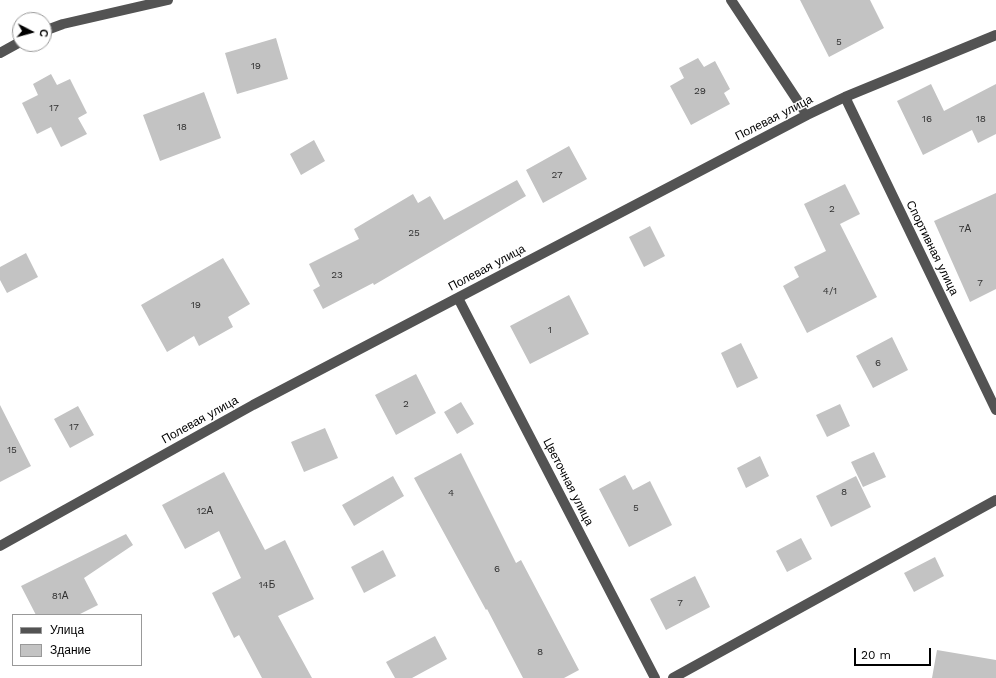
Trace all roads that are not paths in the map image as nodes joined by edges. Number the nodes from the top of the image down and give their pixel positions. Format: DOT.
graph roads {
  1 [pos="168,0"];
  2 [pos="731,0"];
  3 [pos="52,28"];
  4 [pos="996,35"];
  5 [pos="12,46"];
  6 [pos="0,53"];
  7 [pos="845,97"];
  8 [pos="806,115"];
  9 [pos="458,298"];
  10 [pos="996,410"];
  11 [pos="996,500"];
  12 [pos="0,546"];
  13 [pos="655,678"];
  14 [pos="673,678"];
  1 -- 3 [label="street"];
  2 -- 8 [label="street"];
  4 -- 7 [label="street, Полевая улица"];
  5 -- 6 [label="street"];
  7 -- 8 [label="street, Полевая улица"];
  7 -- 10 [label="street, Спортивная улица"];
  8 -- 9 [label="street, Полевая улица"];
  9 -- 12 [label="street, Полевая улица"];
  9 -- 13 [label="street, Цветочная улица"];
  11 -- 14 [label="street"];
}
